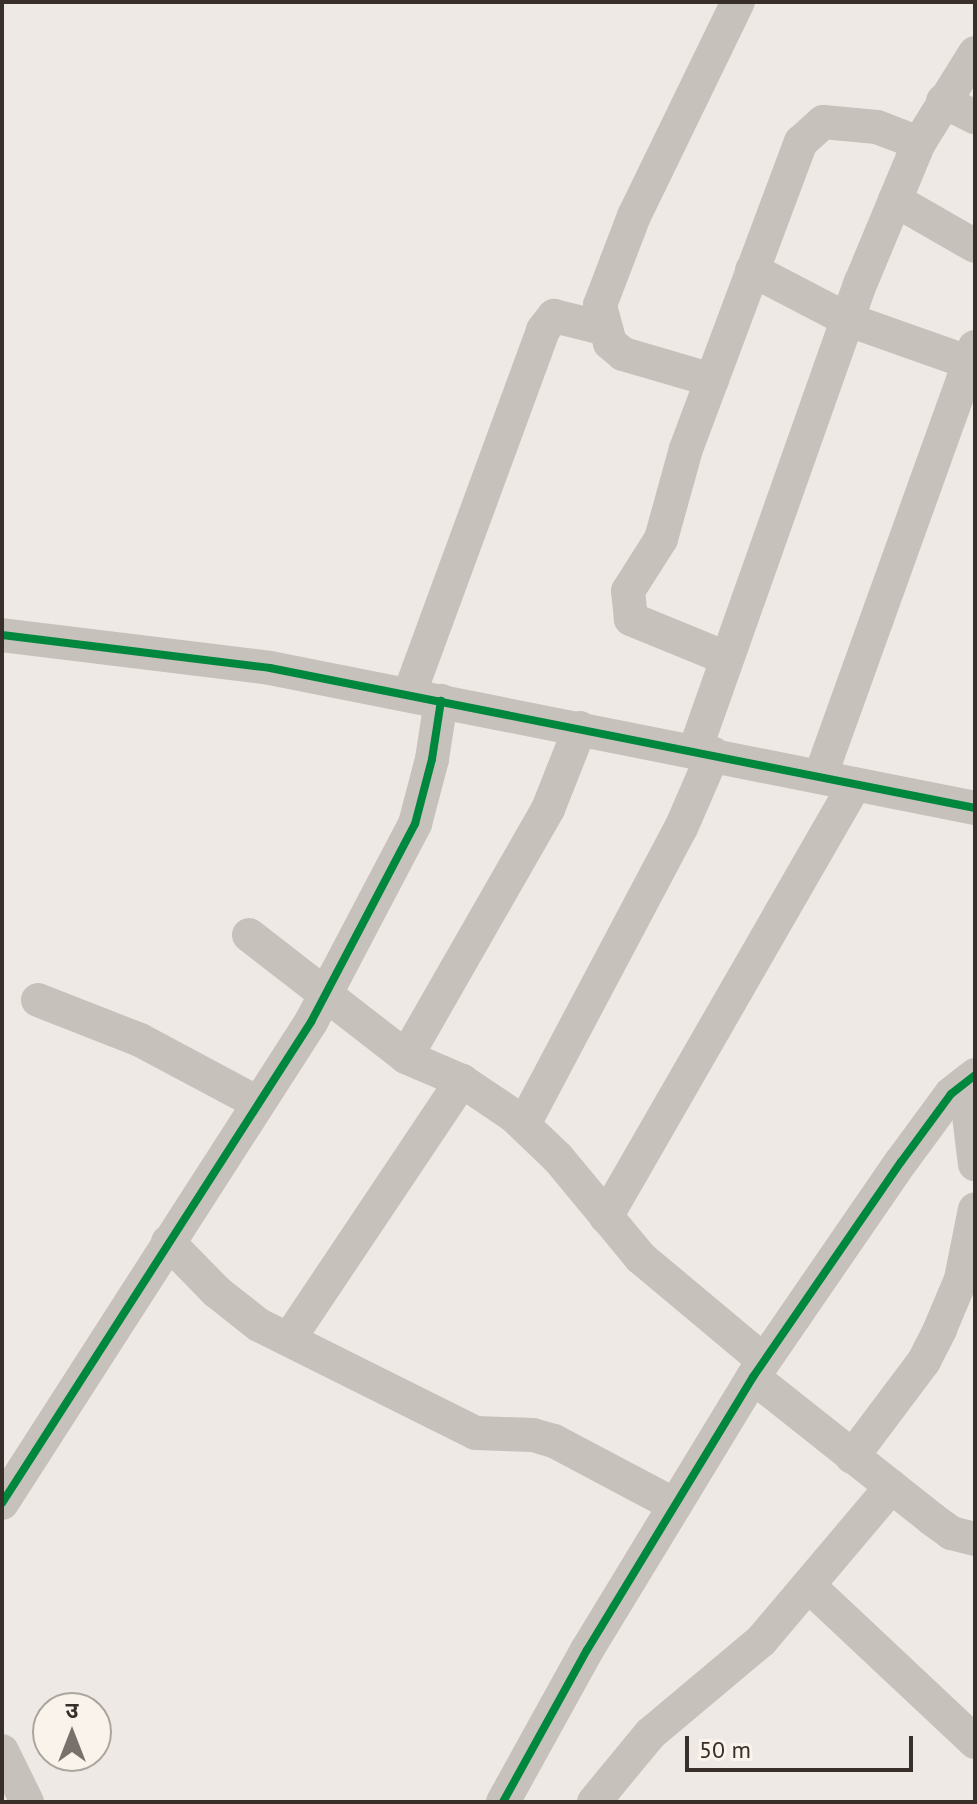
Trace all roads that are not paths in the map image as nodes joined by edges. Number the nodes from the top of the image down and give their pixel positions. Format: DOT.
graph roads {
  1 [pos="738,2"];
  2 [pos="975,53"];
  3 [pos="943,101"];
  4 [pos="975,117"];
  5 [pos="919,143"];
  6 [pos="895,200"];
  7 [pos="975,246"];
  8 [pos="752,270"];
  9 [pos="846,319"];
  10 [pos="603,328"];
  11 [pos="972,355"];
  12 [pos="712,380"];
  13 [pos="2,635"];
  14 [pos="726,658"];
  15 [pos="425,698"];
  16 [pos="580,728"];
  17 [pos="704,752"];
  18 [pos="820,777"];
  19 [pos="855,784"];
  20 [pos="975,808"];
  21 [pos="249,935"];
  22 [pos="326,993"];
  23 [pos="38,1000"];
  24 [pos="406,1057"];
  25 [pos="970,1079"];
  26 [pos="462,1081"];
  27 [pos="258,1103"];
  28 [pos="524,1124"];
  29 [pos="975,1164"];
  30 [pos="975,1209"];
  31 [pos="606,1217"];
  32 [pos="168,1242"];
  33 [pos="289,1339"];
  34 [pos="758,1369"];
  35 [pos="852,1457"];
  36 [pos="891,1487"];
  37 [pos="2,1503"];
  38 [pos="675,1505"];
  39 [pos="975,1539"];
  40 [pos="809,1586"];
  41 [pos="975,1742"];
  42 [pos="2,1751"];
  43 [pos="27,1802"];
  44 [pos="503,1802"];
  45 [pos="594,1802"];
  1 -- 10 [label="street"];
  2 -- 3 [label="street"];
  3 -- 4 [label="street"];
  3 -- 5 [label="street"];
  5 -- 6 [label="street"];
  5 -- 8 [label="street"];
  6 -- 7 [label="street"];
  6 -- 9 [label="street"];
  8 -- 9 [label="street"];
  8 -- 12 [label="street"];
  9 -- 11 [label="street"];
  9 -- 14 [label="street"];
  10 -- 12 [label="street"];
  10 -- 15 [label="street"];
  11 -- 18 [label="street"];
  12 -- 14 [label="street"];
  13 -- 15 [label="street"];
  14 -- 17 [label="street"];
  15 -- 16 [label="street"];
  15 -- 22 [label="street"];
  16 -- 17 [label="street"];
  16 -- 24 [label="street"];
  17 -- 18 [label="street"];
  17 -- 28 [label="street"];
  18 -- 19 [label="street"];
  19 -- 20 [label="street"];
  19 -- 31 [label="street"];
  21 -- 22 [label="street"];
  22 -- 24 [label="street"];
  22 -- 27 [label="street"];
  23 -- 27 [label="street"];
  24 -- 26 [label="street"];
  25 -- 29 [label="street"];
  25 -- 34 [label="street"];
  26 -- 28 [label="street"];
  26 -- 33 [label="street"];
  27 -- 32 [label="street"];
  28 -- 31 [label="street"];
  30 -- 35 [label="street"];
  31 -- 34 [label="street"];
  32 -- 33 [label="street"];
  32 -- 37 [label="street"];
  33 -- 38 [label="street"];
  34 -- 35 [label="street"];
  34 -- 38 [label="street"];
  35 -- 36 [label="street"];
  36 -- 39 [label="street"];
  36 -- 40 [label="street"];
  38 -- 44 [label="street"];
  40 -- 41 [label="street"];
  40 -- 45 [label="street"];
  42 -- 43 [label="street"];
}
